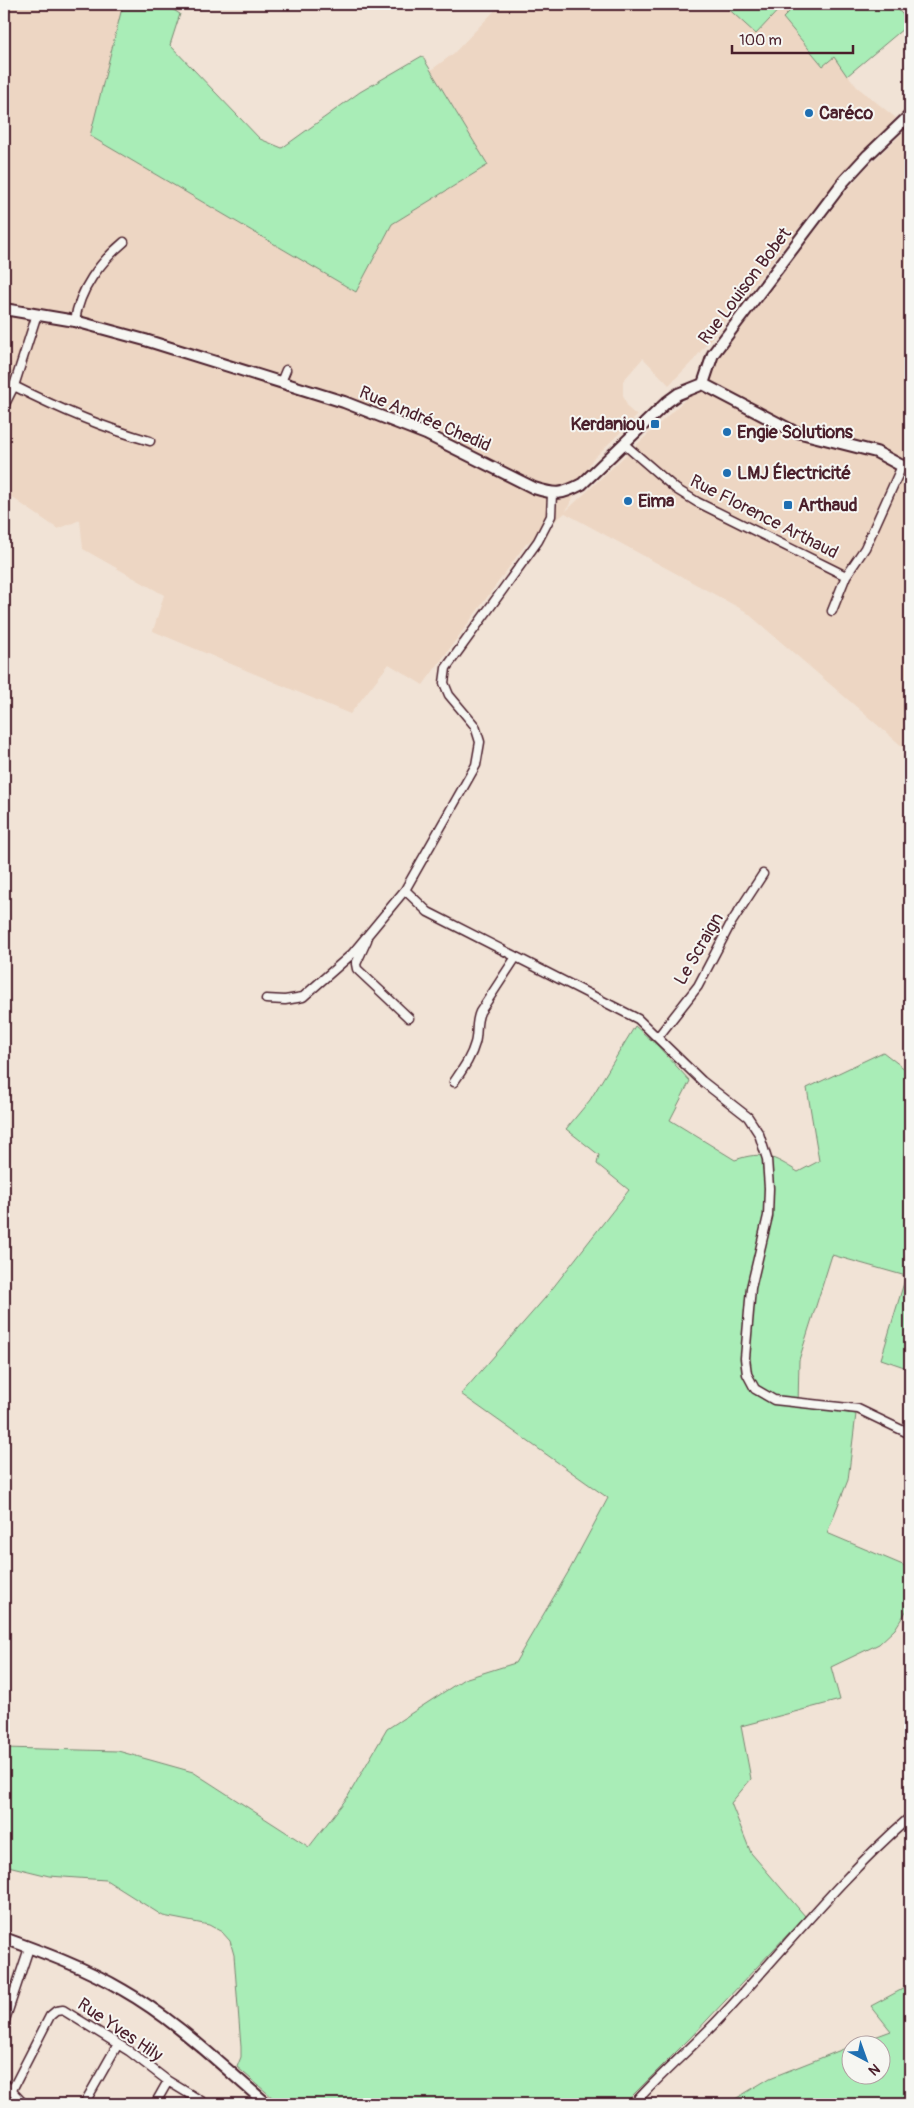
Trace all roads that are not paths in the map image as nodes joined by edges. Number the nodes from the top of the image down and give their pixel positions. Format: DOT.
graph roads {
  1 [pos="910,115"];
  2 [pos="124,242"];
  3 [pos="4,308"];
  4 [pos="37,314"];
  5 [pos="75,321"];
  6 [pos="286,370"];
  7 [pos="281,382"];
  8 [pos="703,384"];
  9 [pos="14,386"];
  10 [pos="4,406"];
  11 [pos="150,441"];
  12 [pos="624,444"];
  13 [pos="906,466"];
  14 [pos="552,494"];
  15 [pos="846,576"];
  16 [pos="832,611"];
  17 [pos="763,874"];
  18 [pos="405,890"];
  19 [pos="369,933"];
  20 [pos="516,957"];
  21 [pos="266,999"];
  22 [pos="409,1018"];
  23 [pos="658,1037"];
  24 [pos="454,1082"];
  25 [pos="910,1434"];
  26 [pos="910,1817"];
  27 [pos="4,1938"];
  28 [pos="29,1948"];
  29 [pos="4,2023"];
  30 [pos="118,2044"];
  31 [pos="168,2081"];
  32 [pos="4,2083"];
  33 [pos="11,2092"];
  34 [pos="24,2104"];
  35 [pos="84,2104"];
  36 [pos="155,2104"];
  37 [pos="206,2104"];
  38 [pos="267,2104"];
  39 [pos="634,2104"];
  1 -- 8 [label="street, Rue Louison Bobet"];
  2 -- 5 [label="street"];
  3 -- 4 [label="street, Rue Andrée Chedid"];
  4 -- 5 [label="street, Rue Andrée Chedid"];
  4 -- 9 [label="street"];
  5 -- 7 [label="street, Rue Andrée Chedid"];
  6 -- 7 [label="street"];
  7 -- 14 [label="street, Rue Andrée Chedid"];
  8 -- 12 [label="street"];
  8 -- 13 [label="street"];
  9 -- 10 [label="street"];
  9 -- 11 [label="street"];
  12 -- 14 [label="street"];
  12 -- 15 [label="street, Rue Florence Arthaud"];
  13 -- 15 [label="street, Rue Florence Arthaud"];
  14 -- 18 [label="street"];
  15 -- 16 [label="street, Rue Florence Arthaud"];
  17 -- 23 [label="street, Le Scraign"];
  18 -- 19 [label="street"];
  18 -- 20 [label="street"];
  19 -- 21 [label="street"];
  19 -- 22 [label="street"];
  20 -- 23 [label="street"];
  20 -- 24 [label="street"];
  23 -- 25 [label="street"];
  26 -- 39 [label="street"];
  27 -- 28 [label="street"];
  28 -- 29 [label="street"];
  28 -- 38 [label="street"];
  30 -- 31 [label="street, Rue Yves Hily"];
  30 -- 33 [label="street, Rue Yves Hily"];
  30 -- 35 [label="street"];
  31 -- 36 [label="street, Rue Yves Hily"];
  31 -- 37 [label="street, Rue Yves Hily"];
  32 -- 33 [label="street"];
  33 -- 34 [label="street"];
}
